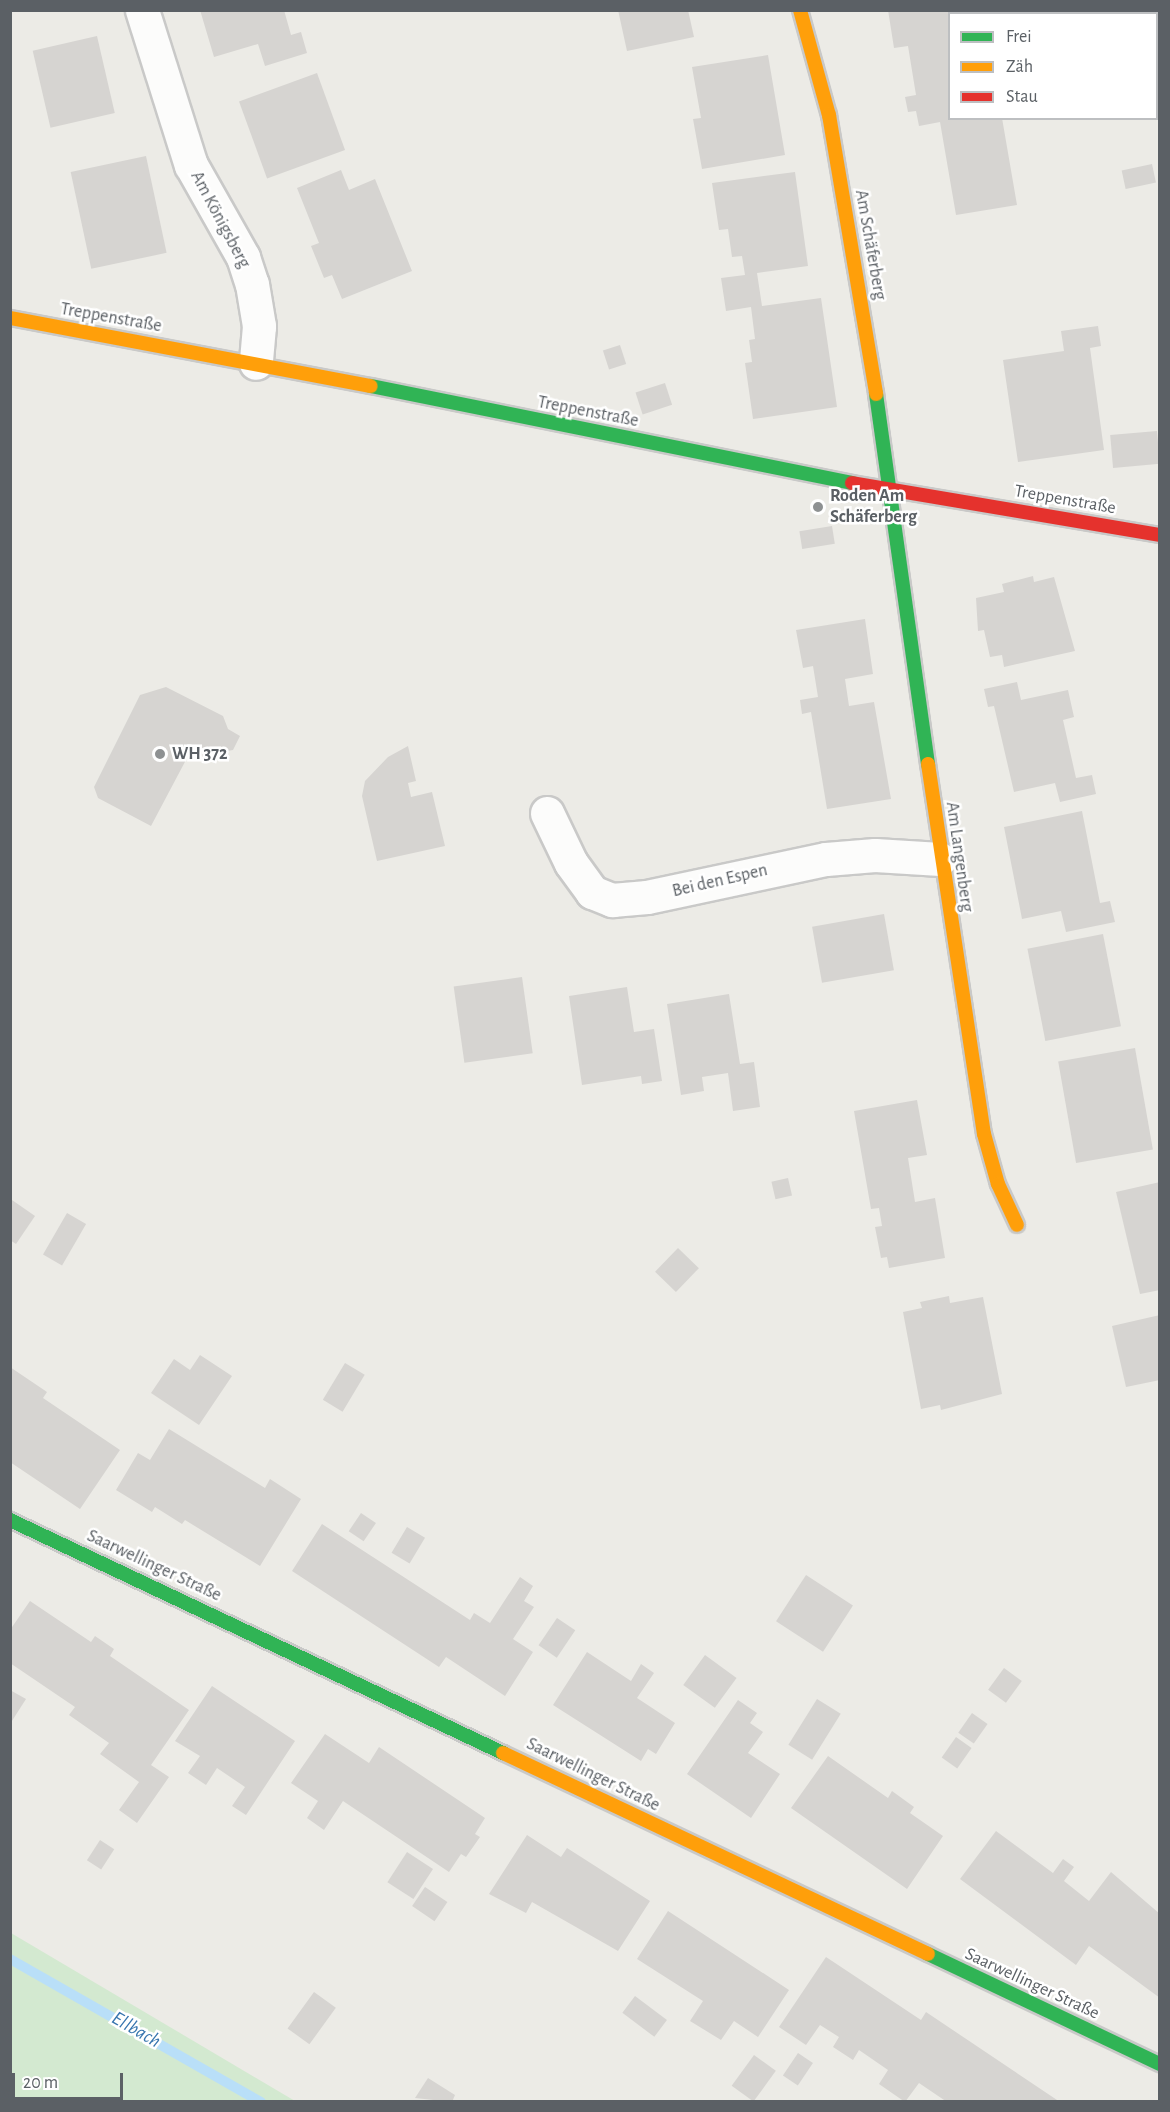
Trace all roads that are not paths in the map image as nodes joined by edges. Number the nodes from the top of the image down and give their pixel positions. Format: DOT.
graph roads {
  1 [pos="142,10"];
  2 [pos="800,10"];
  3 [pos="10,318"];
  4 [pos="256,363"];
  5 [pos="892,488"];
  6 [pos="1160,535"];
  7 [pos="547,813"];
  8 [pos="940,858"];
  9 [pos="1017,1225"];
  10 [pos="10,1520"];
  11 [pos="1160,2064"];
  1 -- 4 [label="street, Am Königsberg"];
  2 -- 5 [label="street, Am Schäferberg"];
  3 -- 4 [label="street, Treppenstraße"];
  4 -- 5 [label="street, Treppenstraße"];
  5 -- 6 [label="street, Treppenstraße"];
  5 -- 8 [label="street, Am Langenberg"];
  7 -- 8 [label="street, Bei den Espen"];
  8 -- 9 [label="street, Am Langenberg"];
  10 -- 11 [label="street, Saarwellinger Straße"];
}
